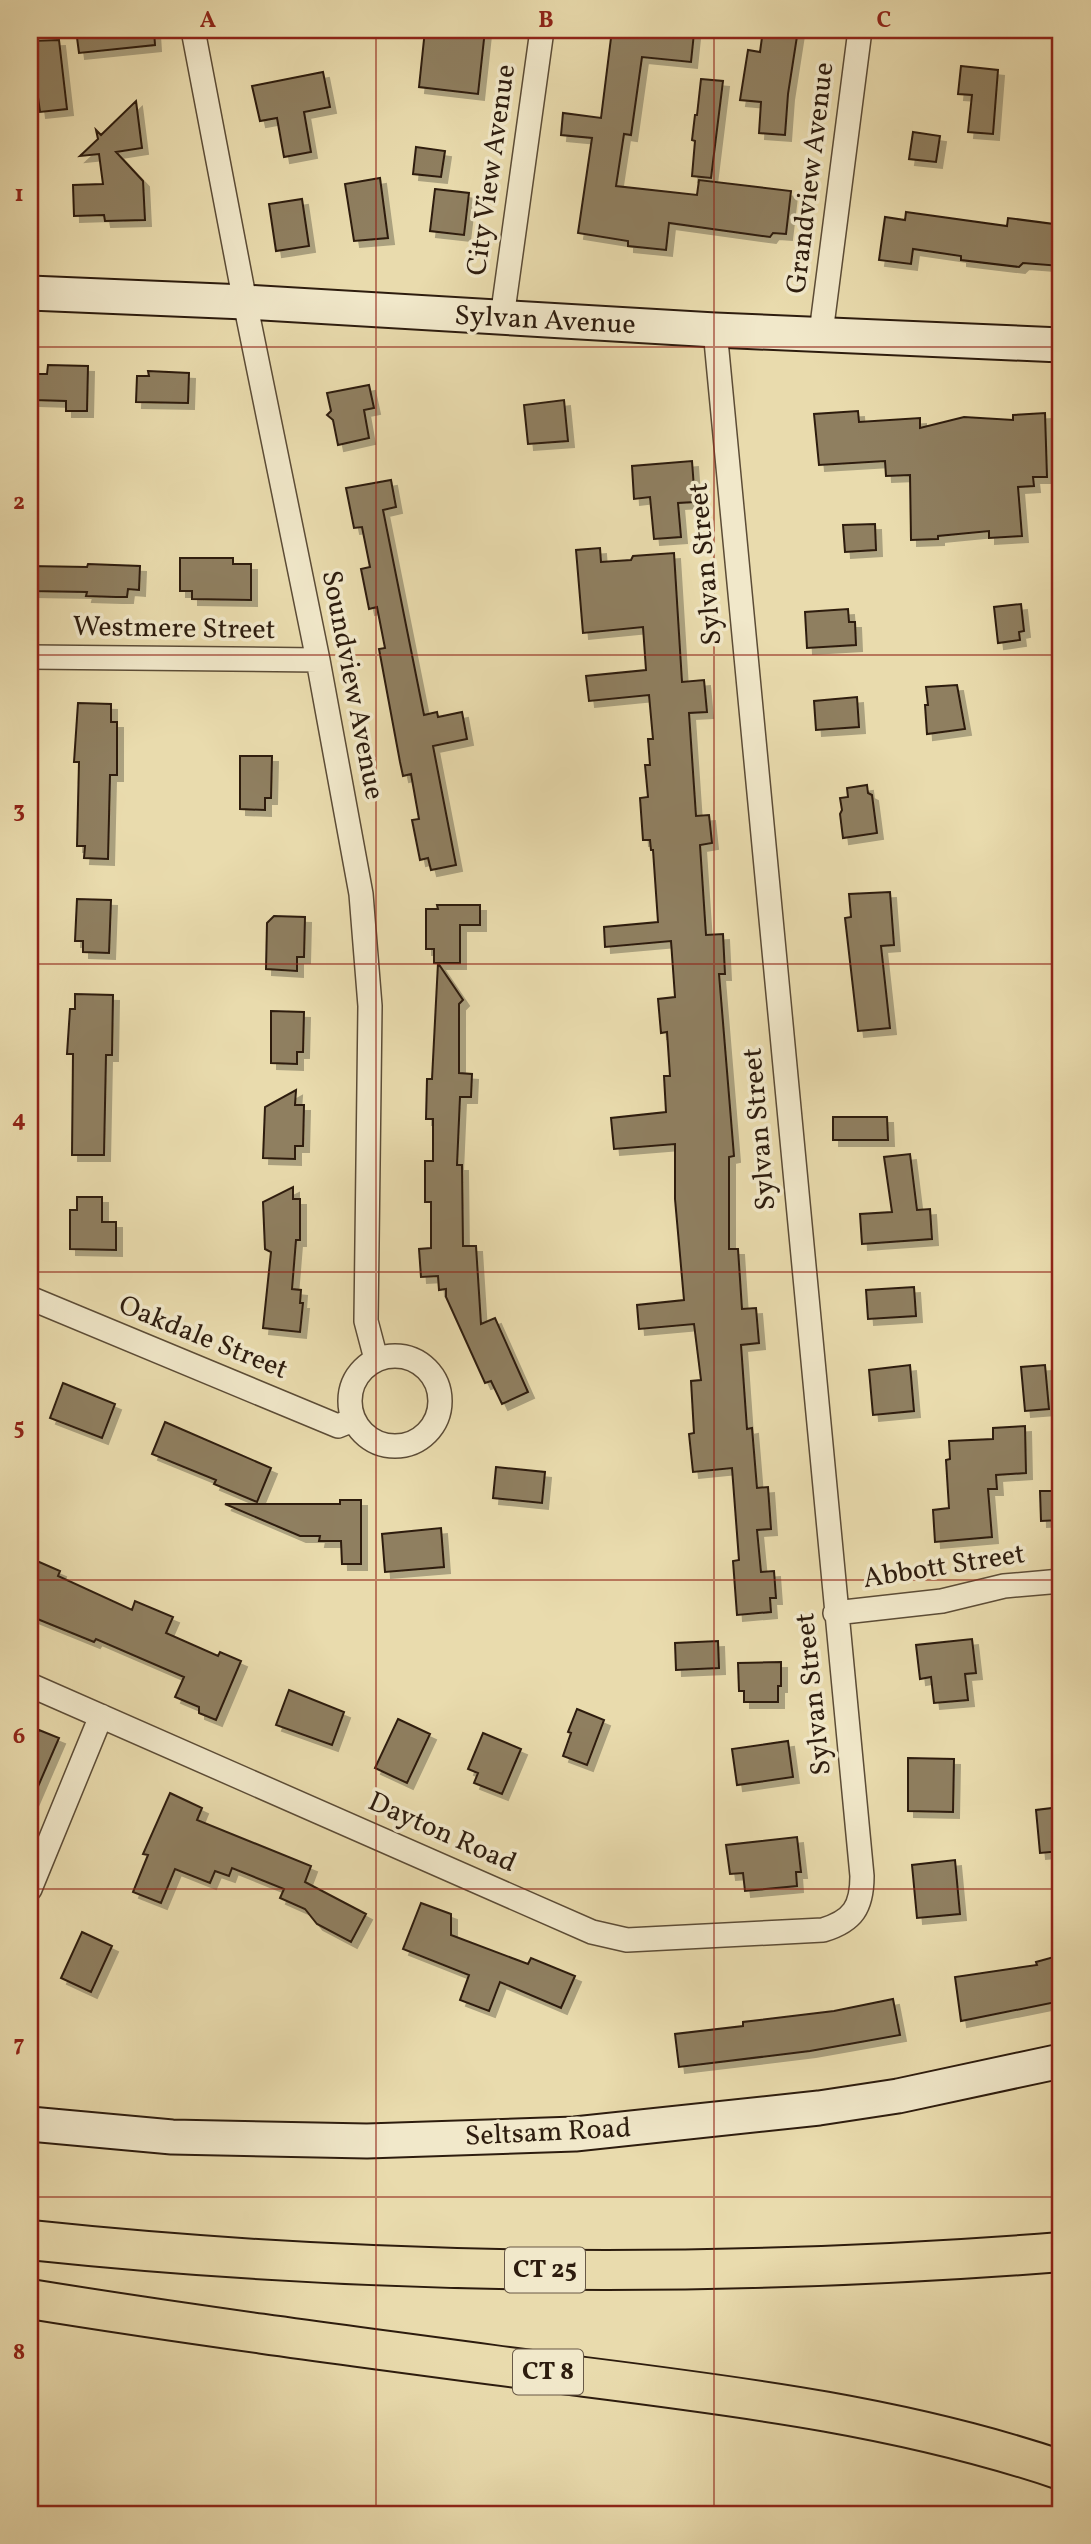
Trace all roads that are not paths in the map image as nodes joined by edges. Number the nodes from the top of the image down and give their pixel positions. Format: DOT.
graph roads {
  1 [pos="193,30"];
  2 [pos="542,30"];
  3 [pos="859,30"];
  4 [pos="30,293"];
  5 [pos="245,302"];
  6 [pos="502,318"];
  7 [pos="715,330"];
  8 [pos="821,333"];
  9 [pos="1061,345"];
  10 [pos="30,657"];
  11 [pos="318,660"];
  12 [pos="30,1298"];
  13 [pos="376,1359"];
  14 [pos="353,1420"];
  15 [pos="1061,1581"];
  16 [pos="835,1613"];
  17 [pos="30,1685"];
  18 [pos="101,1716"];
  19 [pos="30,1889"];
  20 [pos="848,1919"];
  21 [pos="1061,2061"];
  22 [pos="30,2124"];
  23 [pos="30,2240"];
  24 [pos="1061,2252"];
  25 [pos="30,2299"];
  26 [pos="1061,2470"];
  1 -- 5 [label="street, Soundview Avenue"];
  2 -- 6 [label="street, City View Avenue"];
  3 -- 8 [label="street, Grandview Avenue"];
  4 -- 5 [label="street, Sylvan Avenue"];
  5 -- 6 [label="street, Sylvan Avenue"];
  5 -- 11 [label="street, Soundview Avenue"];
  6 -- 7 [label="street, Sylvan Avenue"];
  7 -- 8 [label="street, Sylvan Avenue"];
  7 -- 16 [label="street, Sylvan Street"];
  8 -- 9 [label="street, Sylvan Avenue"];
  10 -- 11 [label="street, Westmere Street"];
  11 -- 13 [label="street, Soundview Avenue"];
  12 -- 14 [label="street, Oakdale Street"];
  13 -- 14 [label="street"];
  13 -- 14 [label="street"];
  15 -- 16 [label="street, Abbott Street"];
  16 -- 20 [label="street, Sylvan Street"];
  17 -- 18 [label="street, Dayton Road"];
  18 -- 19 [label="street"];
  18 -- 20 [label="street, Dayton Road"];
  21 -- 22 [label="street, Seltsam Road"];
  23 -- 24 [label="highway, CT 25"];
  25 -- 26 [label="highway, CT 8"];
}
